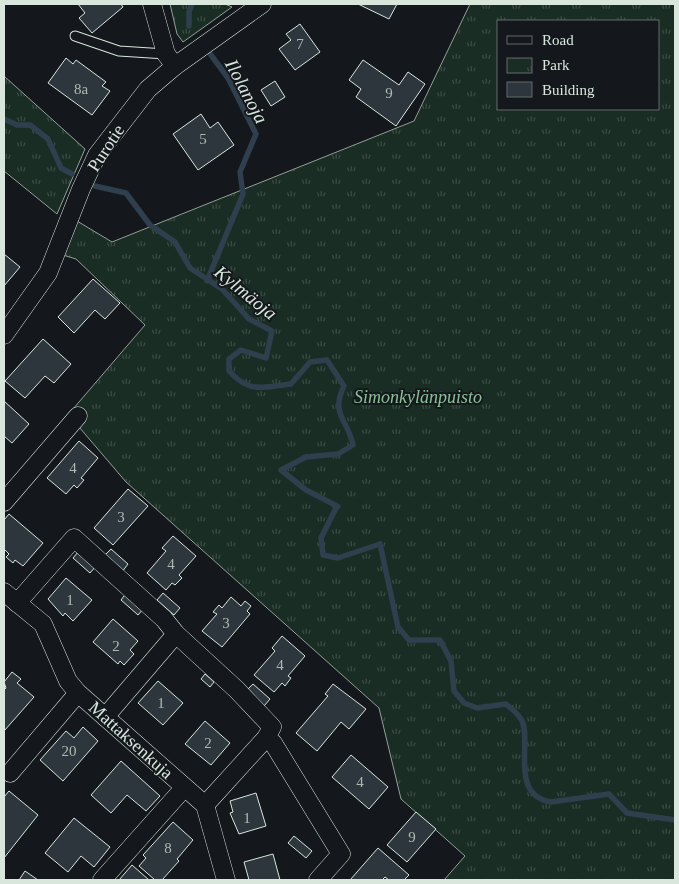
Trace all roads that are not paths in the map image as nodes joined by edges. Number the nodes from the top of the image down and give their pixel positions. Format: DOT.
graph roads {
  1 [pos="152,4"];
  2 [pos="262,4"];
  3 [pos="75,36"];
  4 [pos="171,60"];
  5 [pos="4,335"];
  6 [pos="78,416"];
  7 [pos="4,502"];
  8 [pos="10,597"];
  9 [pos="176,634"];
  10 [pos="78,693"];
  11 [pos="105,717"];
  12 [pos="266,738"];
  13 [pos="10,773"];
  14 [pos="184,788"];
  15 [pos="205,805"];
  16 [pos="102,880"];
  17 [pos="226,880"];
  18 [pos="318,880"];
  1 -- 4 [label="street"];
  2 -- 4 [label="street, Purotie"];
  3 -- 4 [label="lane"];
  4 -- 5 [label="street, Purotie"];
  6 -- 7 [label="street"];
  8 -- 9 [label="street"];
  8 -- 10 [label="street, Mattaksenkuja"];
  9 -- 11 [label="street"];
  9 -- 12 [label="street"];
  10 -- 11 [label="street, Mattaksenkuja"];
  10 -- 13 [label="street, Mattaksenkuja"];
  11 -- 14 [label="street, Mattaksenkuja"];
  12 -- 15 [label="street"];
  12 -- 18 [label="street"];
  14 -- 15 [label="street, Mattaksenkuja"];
  14 -- 16 [label="street, Mattaksenkuja"];
  15 -- 17 [label="street"];
}
